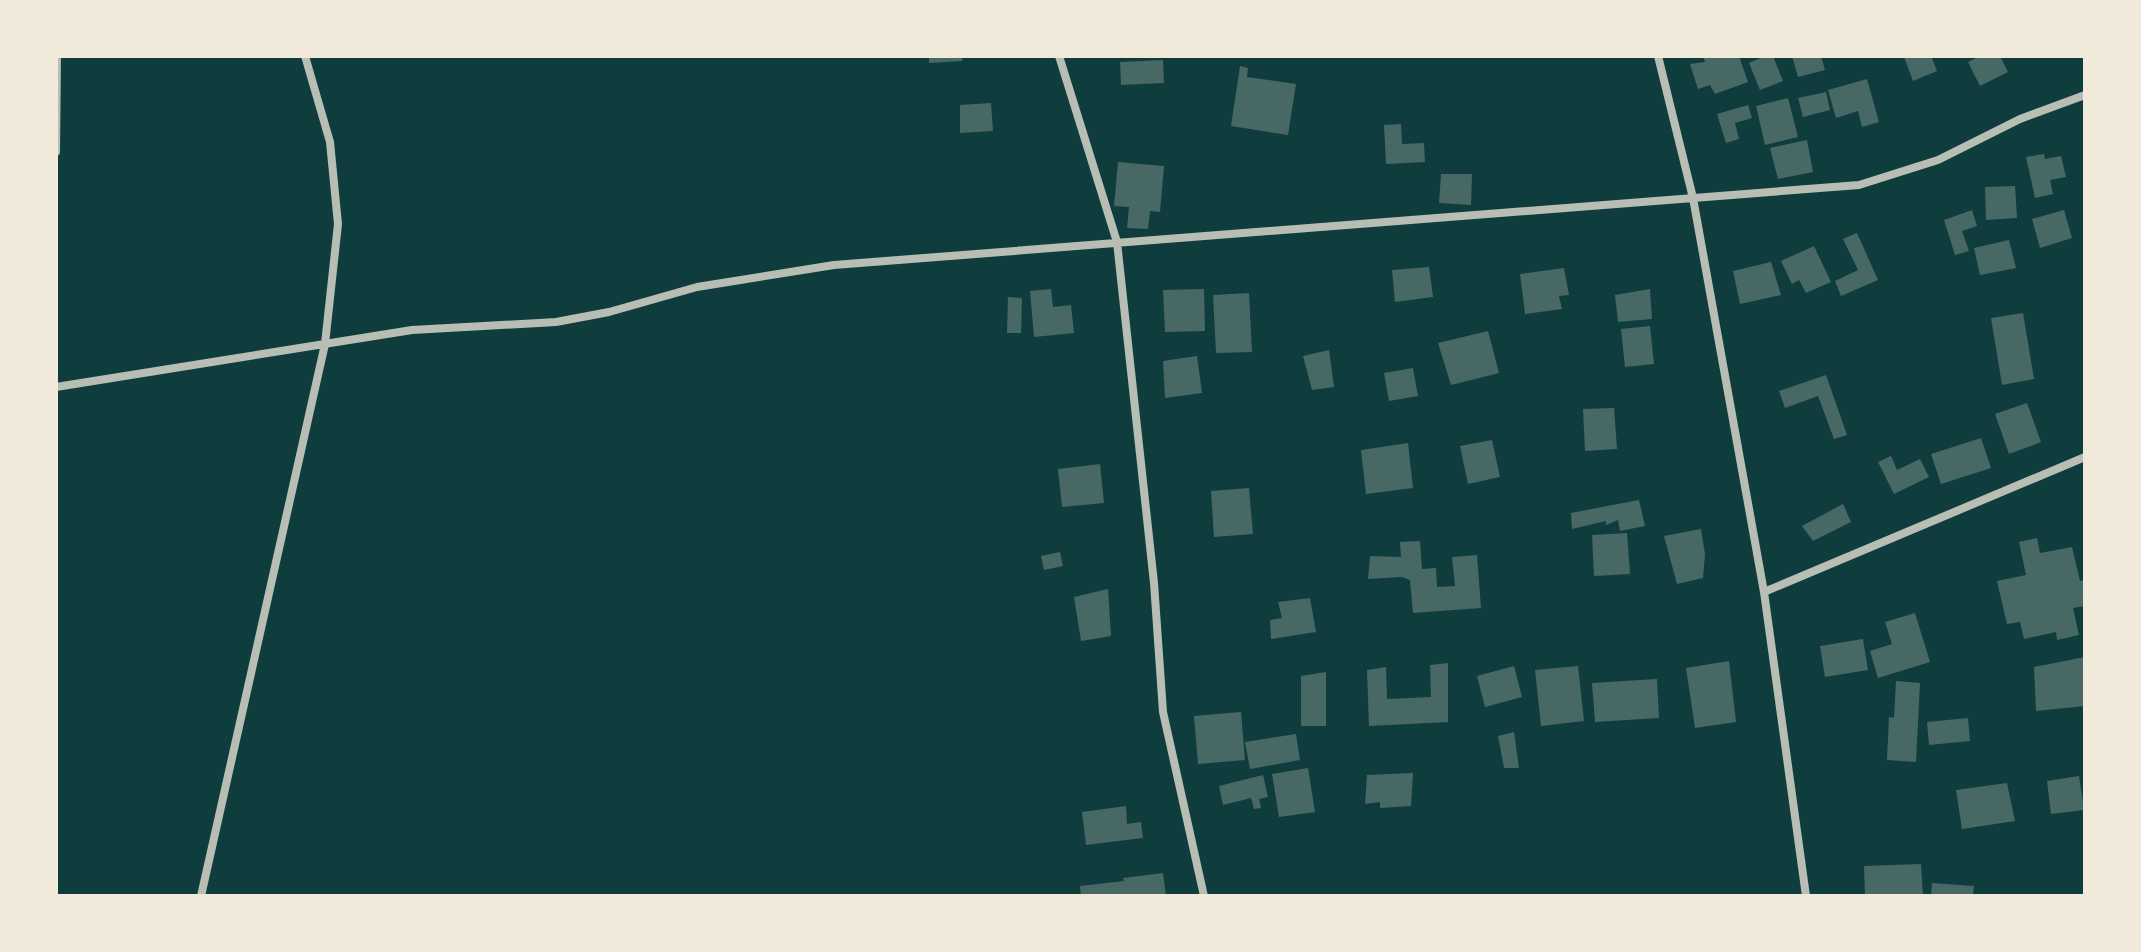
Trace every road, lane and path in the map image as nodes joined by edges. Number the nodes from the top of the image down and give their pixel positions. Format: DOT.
graph roads {
  1 [pos="57,56"];
  2 [pos="305,56"];
  3 [pos="1059,56"];
  4 [pos="1658,56"];
  5 [pos="2085,95"];
  6 [pos="56,152"];
  7 [pos="1693,198"];
  8 [pos="1117,242"];
  9 [pos="325,344"];
  10 [pos="56,387"];
  11 [pos="2085,457"];
  12 [pos="1764,592"];
  13 [pos="201,896"];
  14 [pos="1204,896"];
  15 [pos="1806,896"];
  1 -- 6 [label="street"];
  2 -- 9 [label="street"];
  3 -- 8 [label="street"];
  4 -- 7 [label="street"];
  5 -- 7 [label="street"];
  7 -- 8 [label="street"];
  7 -- 12 [label="street"];
  8 -- 9 [label="street"];
  8 -- 14 [label="street"];
  9 -- 10 [label="street"];
  9 -- 13 [label="street"];
  11 -- 12 [label="street"];
  12 -- 15 [label="street"];
}
